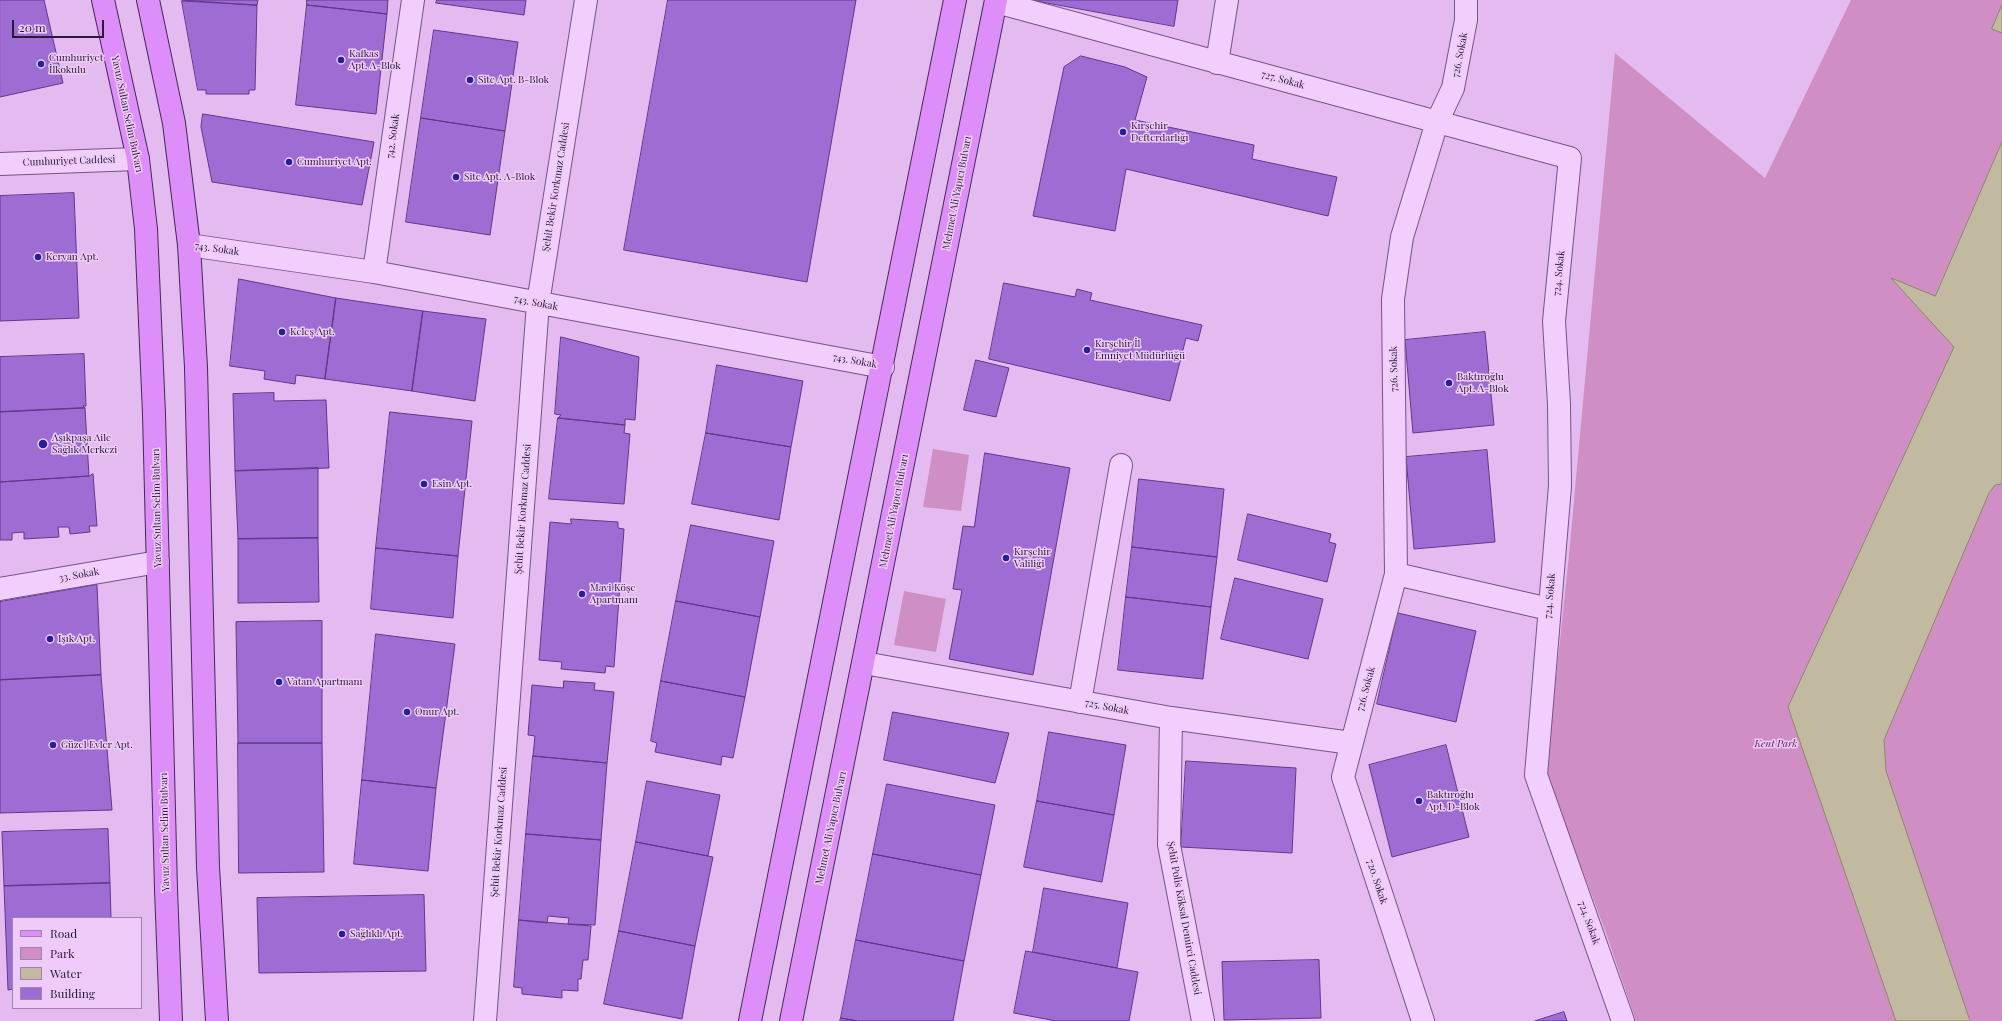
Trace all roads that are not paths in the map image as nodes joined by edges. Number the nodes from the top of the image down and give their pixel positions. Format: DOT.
graph roads {
  1 [pos="103,0"];
  2 [pos="148,0"];
  3 [pos="413,0"];
  4 [pos="586,0"];
  5 [pos="955,0"];
  6 [pos="1227,0"];
  7 [pos="1466,0"];
  8 [pos="996,1"];
  9 [pos="1217,63"];
  10 [pos="1437,122"];
  11 [pos="1570,158"];
  12 [pos="138,159"];
  13 [pos="0,164"];
  14 [pos="189,245"];
  15 [pos="374,272"];
  16 [pos="538,304"];
  17 [pos="883,366"];
  18 [pos="1121,465"];
  19 [pos="158,562"];
  20 [pos="1396,574"];
  21 [pos="0,589"];
  22 [pos="1549,609"];
  23 [pos="864,663"];
  24 [pos="1080,702"];
  25 [pos="1170,718"];
  26 [pos="1351,743"];
  27 [pos="171,1021"];
  28 [pos="217,1021"];
  29 [pos="486,1021"];
  30 [pos="750,1021"];
  31 [pos="791,1021"];
  32 [pos="1203,1021"];
  33 [pos="1422,1021"];
  34 [pos="1623,1021"];
  1 -- 12 [label="main road, Yavuz Sultan Selim Bulvarı"];
  2 -- 14 [label="main road"];
  3 -- 15 [label="street, 742. Sokak"];
  4 -- 16 [label="street, Şehit Bekir Korkmaz Caddesi"];
  5 -- 17 [label="main road"];
  6 -- 9 [label="street"];
  7 -- 10 [label="street, 726. Sokak"];
  8 -- 9 [label="street, 727. Sokak"];
  8 -- 23 [label="main road, Mehmet Ali Yapıcı Bulvarı"];
  9 -- 10 [label="street, 727. Sokak"];
  10 -- 11 [label="street, 727. Sokak"];
  10 -- 20 [label="street, 726. Sokak"];
  11 -- 22 [label="street, 724. Sokak"];
  12 -- 13 [label="street, Cumhuriyet Caddesi"];
  12 -- 19 [label="main road, Yavuz Sultan Selim Bulvarı"];
  14 -- 15 [label="street, 743. Sokak"];
  14 -- 28 [label="main road"];
  15 -- 16 [label="street, 743. Sokak"];
  16 -- 17 [label="street, 743. Sokak"];
  16 -- 29 [label="street, Şehit Bekir Korkmaz Caddesi"];
  17 -- 30 [label="main road"];
  18 -- 24 [label="street"];
  19 -- 21 [label="street, 33. Sokak"];
  19 -- 27 [label="main road, Yavuz Sultan Selim Bulvarı"];
  20 -- 22 [label="street"];
  20 -- 26 [label="street, 726. Sokak"];
  22 -- 34 [label="street, 724. Sokak"];
  23 -- 24 [label="street, 725. Sokak"];
  23 -- 31 [label="main road, Mehmet Ali Yapıcı Bulvarı"];
  24 -- 25 [label="street, 725. Sokak"];
  25 -- 26 [label="street, 725. Sokak"];
  25 -- 32 [label="street, Şehit Polis Köksal Demirci Caddesi"];
  26 -- 33 [label="street, 720. Sokak"];
}
